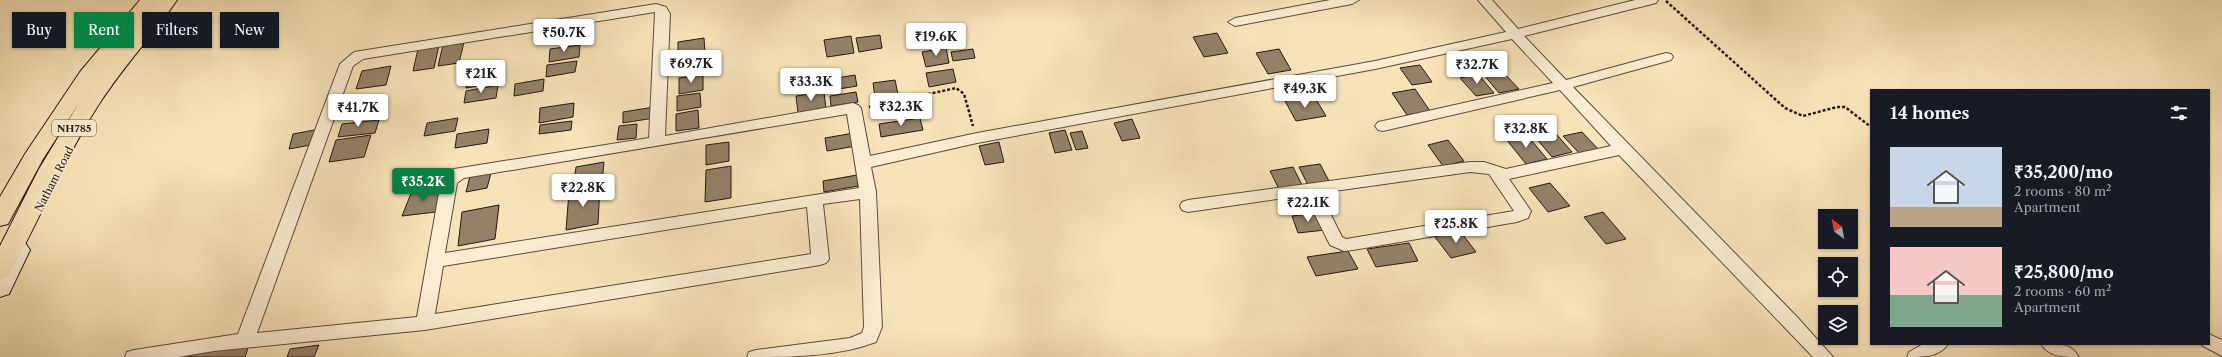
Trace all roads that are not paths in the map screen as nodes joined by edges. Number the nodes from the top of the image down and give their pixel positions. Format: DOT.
graph roads {
  1 [pos="143,0"];
  2 [pos="150,0"];
  3 [pos="168,0"];
  4 [pos="176,0"];
  5 [pos="1485,0"];
  6 [pos="1651,0"];
  7 [pos="1343,1"];
  8 [pos="1235,22"];
  9 [pos="1515,34"];
  10 [pos="1666,57"];
  11 [pos="1563,85"];
  12 [pos="1383,126"];
  13 [pos="657,142"];
  14 [pos="1621,149"];
  15 [pos="864,163"];
  16 [pos="1494,170"];
  17 [pos="1310,189"];
  18 [pos="868,192"];
  19 [pos="814,200"];
  20 [pos="0,202"];
  21 [pos="1188,206"];
  22 [pos="0,218"];
  23 [pos="436,261"];
  24 [pos="0,270"];
  25 [pos="0,288"];
  26 [pos="425,323"];
  27 [pos="245,341"];
  28 [pos="2210,343"];
  29 [pos="1937,345"];
  30 [pos="2052,345"];
  31 [pos="2222,349"];
  32 [pos="802,354"];
  33 [pos="158,355"];
  34 [pos="134,357"];
  35 [pos="756,357"];
  36 [pos="1824,357"];
  37 [pos="1916,357"];
  38 [pos="2070,357"];
  1 -- 20 [label="main road"];
  2 -- 22 [label="highway, NH785"];
  3 -- 24 [label="highway, NH785"];
  4 -- 25 [label="main road, Natham Road"];
  5 -- 9 [label="street"];
  6 -- 9 [label="street"];
  7 -- 8 [label="street"];
  9 -- 11 [label="street"];
  9 -- 15 [label="street"];
  10 -- 11 [label="street"];
  11 -- 12 [label="street"];
  11 -- 14 [label="street"];
  13 -- 15 [label="street"];
  13 -- 23 [label="street"];
  13 -- 27 [label="street"];
  14 -- 16 [label="street"];
  14 -- 36 [label="street"];
  15 -- 18 [label="street"];
  16 -- 17 [label="street"];
  16 -- 17 [label="street"];
  17 -- 21 [label="street"];
  18 -- 19 [label="street"];
  18 -- 32 [label="street"];
  19 -- 23 [label="street"];
  19 -- 26 [label="street"];
  23 -- 26 [label="street"];
  26 -- 27 [label="street"];
  27 -- 33 [label="street"];
  28 -- 31 [label="street"];
  29 -- 37 [label="street"];
  30 -- 38 [label="street"];
  32 -- 35 [label="street"];
  33 -- 34 [label="street"];
}
